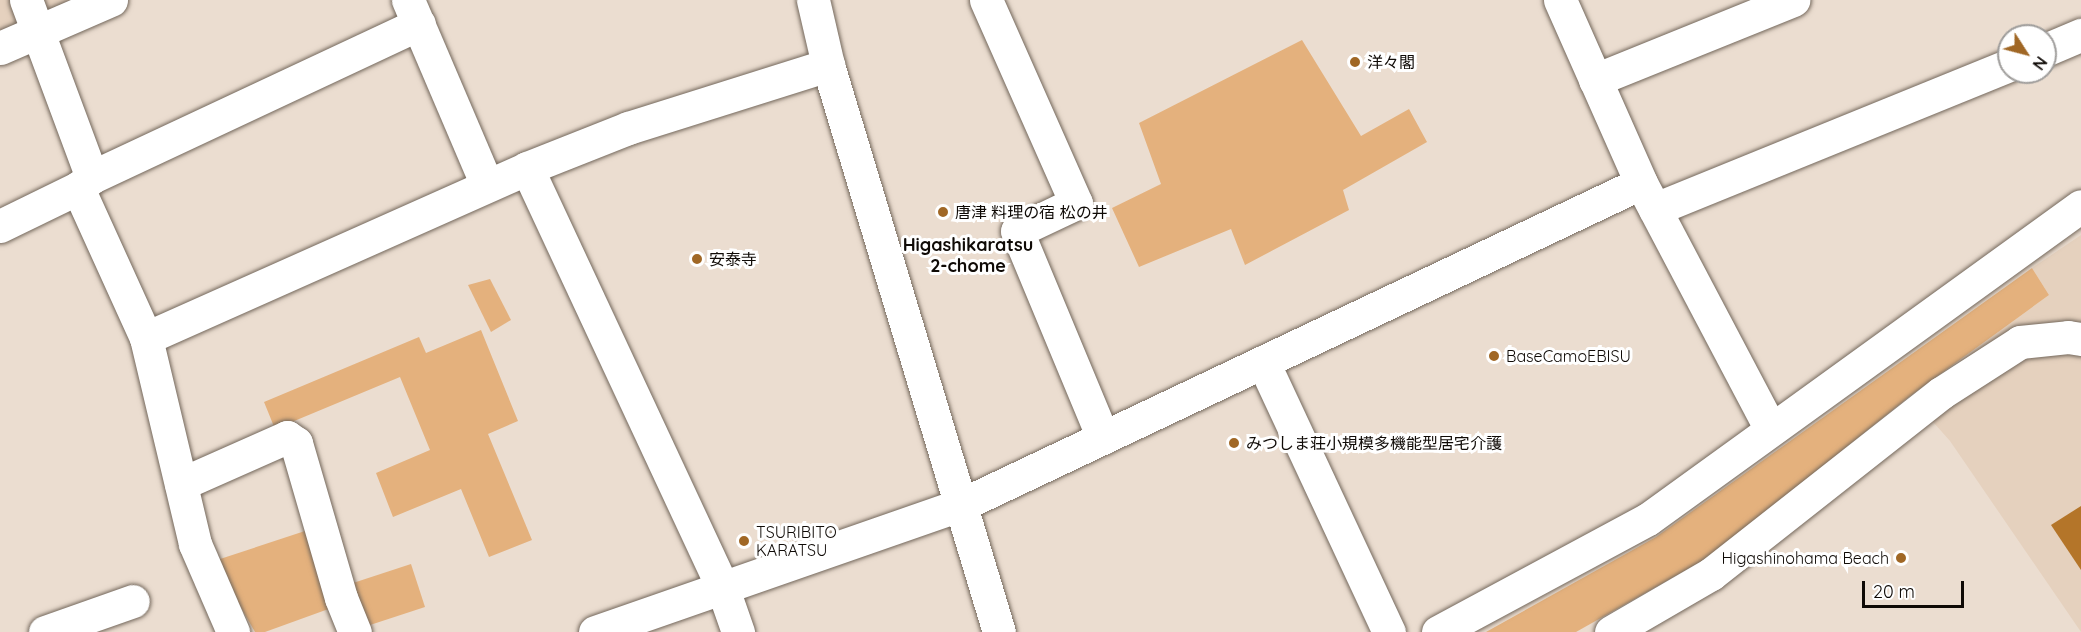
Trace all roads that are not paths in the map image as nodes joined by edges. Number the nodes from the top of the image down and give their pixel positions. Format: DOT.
graph roads {
  1 [pos="26,0"];
  2 [pos="111,0"];
  3 [pos="813,0"];
  4 [pos="986,0"];
  5 [pos="1560,0"];
  6 [pos="1793,0"];
  7 [pos="413,12"];
  8 [pos="38,32"];
  9 [pos="2081,35"];
  10 [pos="2057,45"];
  11 [pos="0,48"];
  12 [pos="828,65"];
  13 [pos="1997,68"];
  14 [pos="1595,80"];
  15 [pos="527,168"];
  16 [pos="85,182"];
  17 [pos="487,185"];
  18 [pos="1648,196"];
  19 [pos="2081,206"];
  20 [pos="0,226"];
  21 [pos="146,338"];
  22 [pos="2081,339"];
  23 [pos="1263,362"];
  24 [pos="1770,428"];
  25 [pos="1103,438"];
  26 [pos="181,484"];
  27 [pos="963,504"];
  28 [pos="723,589"];
  29 [pos="132,600"];
  30 [pos="612,629"];
  31 [pos="45,632"];
  32 [pos="234,632"];
  33 [pos="355,632"];
  34 [pos="738,632"];
  35 [pos="999,632"];
  36 [pos="1389,632"];
  37 [pos="1438,632"];
  38 [pos="1611,632"];
  1 -- 8 [label="street"];
  2 -- 8 [label="street"];
  3 -- 12 [label="street"];
  4 -- 25 [label="street"];
  5 -- 14 [label="street"];
  6 -- 14 [label="street"];
  7 -- 16 [label="street"];
  7 -- 17 [label="street"];
  8 -- 11 [label="street"];
  8 -- 16 [label="street"];
  9 -- 10 [label="street"];
  12 -- 15 [label="street"];
  12 -- 27 [label="street"];
  13 -- 18 [label="street"];
  14 -- 18 [label="street"];
  15 -- 17 [label="street"];
  15 -- 28 [label="street"];
  16 -- 20 [label="street"];
  16 -- 21 [label="street"];
  17 -- 21 [label="street"];
  18 -- 23 [label="street"];
  18 -- 24 [label="street"];
  19 -- 24 [label="street"];
  21 -- 26 [label="street"];
  22 -- 38 [label="street"];
  23 -- 25 [label="street"];
  23 -- 36 [label="street"];
  24 -- 37 [label="street"];
  25 -- 27 [label="street"];
  26 -- 32 [label="street"];
  26 -- 33 [label="street"];
  27 -- 28 [label="street"];
  27 -- 35 [label="street"];
  28 -- 30 [label="street"];
  28 -- 34 [label="street"];
  29 -- 31 [label="street"];
}
